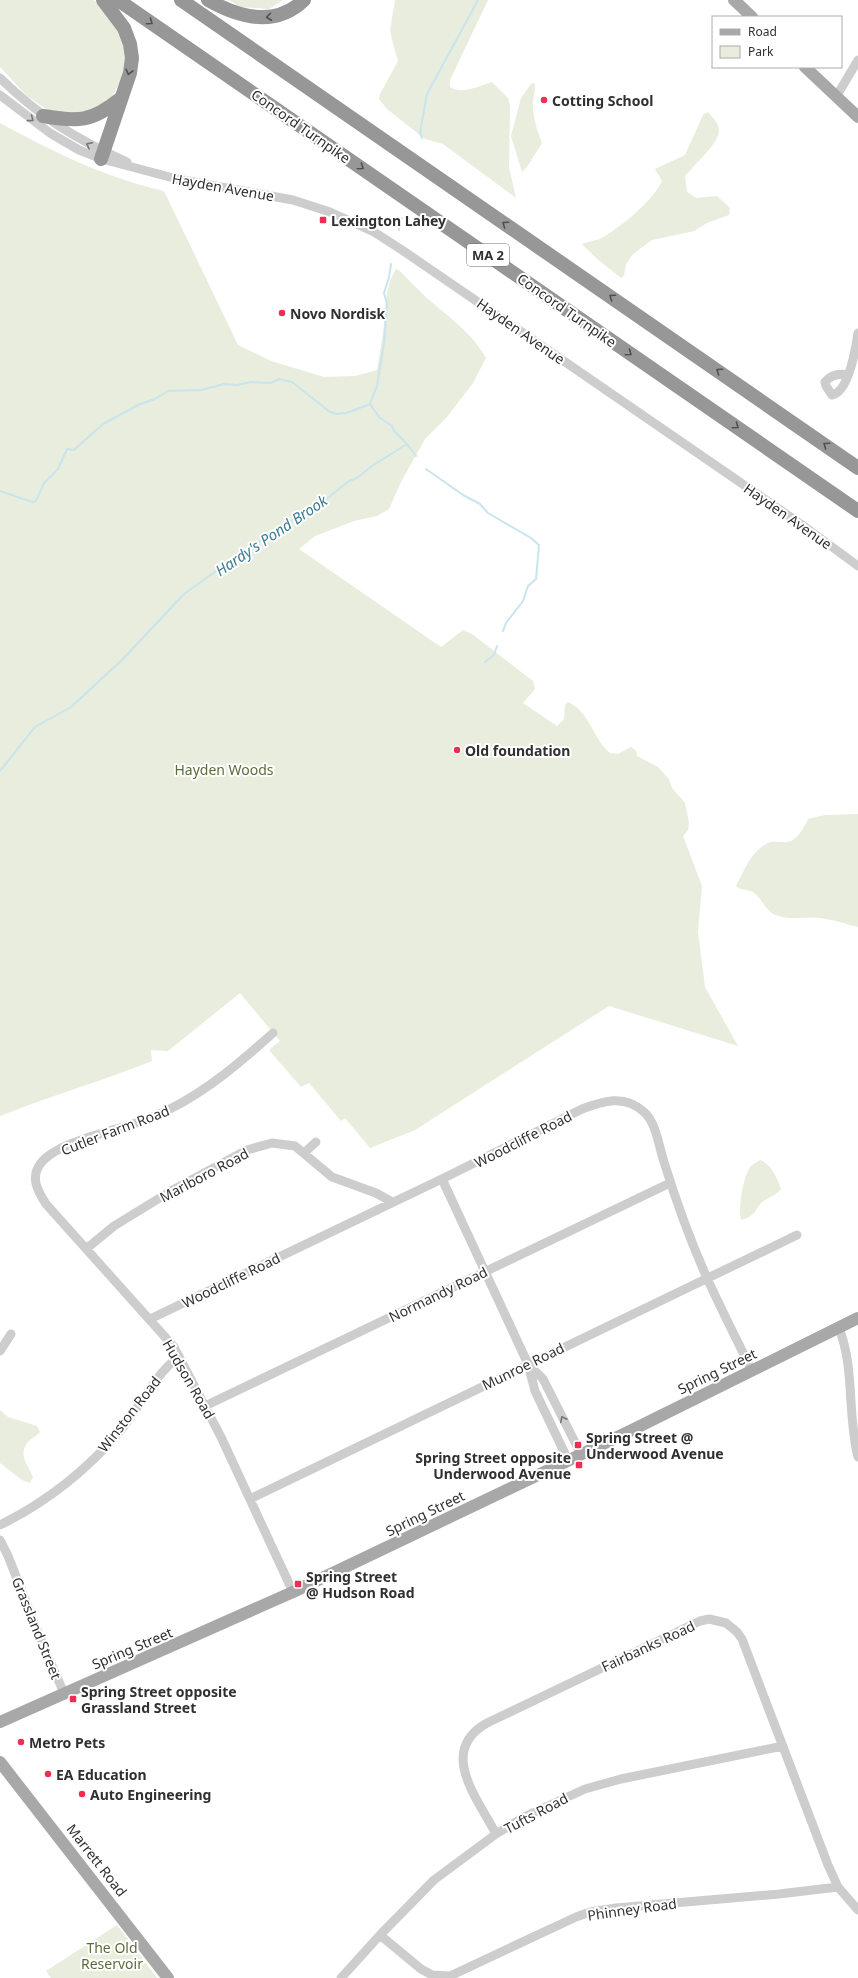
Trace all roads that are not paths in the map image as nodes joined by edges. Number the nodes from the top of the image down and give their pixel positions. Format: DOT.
graph roads {
  1 [pos="103,0"];
  2 [pos="118,0"];
  3 [pos="181,0"];
  4 [pos="208,0"];
  5 [pos="304,0"];
  6 [pos="734,0"];
  7 [pos="751,16"];
  8 [pos="858,60"];
  9 [pos="806,68"];
  10 [pos="0,78"];
  11 [pos="0,95"];
  12 [pos="836,96"];
  13 [pos="120,99"];
  14 [pos="43,116"];
  15 [pos="858,117"];
  16 [pos="102,155"];
  17 [pos="858,333"];
  18 [pos="848,375"];
  19 [pos="858,468"];
  20 [pos="858,511"];
  21 [pos="858,566"];
  22 [pos="273,1033"];
  23 [pos="316,1142"];
  24 [pos="304,1153"];
  25 [pos="442,1180"];
  26 [pos="670,1183"];
  27 [pos="40,1194"];
  28 [pos="392,1202"];
  29 [pos="797,1235"];
  30 [pos="86,1249"];
  31 [pos="485,1272"];
  32 [pos="707,1278"];
  33 [pos="858,1318"];
  34 [pos="150,1319"];
  35 [pos="839,1328"];
  36 [pos="11,1334"];
  37 [pos="0,1351"];
  38 [pos="179,1356"];
  39 [pos="528,1364"];
  40 [pos="752,1371"];
  41 [pos="205,1406"];
  42 [pos="581,1454"];
  43 [pos="858,1457"];
  44 [pos="568,1460"];
  45 [pos="250,1499"];
  46 [pos="0,1525"];
  47 [pos="0,1540"];
  48 [pos="294,1592"];
  49 [pos="64,1693"];
  50 [pos="0,1722"];
  51 [pos="783,1746"];
  52 [pos="0,1762"];
  53 [pos="496,1834"];
  54 [pos="838,1887"];
  55 [pos="858,1910"];
  56 [pos="380,1935"];
  57 [pos="168,1978"];
  58 [pos="341,1978"];
  1 -- 13 [label="highway, one-way"];
  2 -- 20 [label="highway, Concord Turnpike / MA 2, one-way"];
  19 -- 3 [label="highway, MA 2, one-way"];
  5 -- 4 [label="highway, one-way"];
  6 -- 7 [label="main road"];
  8 -- 12 [label="street"];
  9 -- 12 [label="main road"];
  10 -- 14 [label="street, Hayden Avenue"];
  11 -- 16 [label="street, Hayden Avenue, one-way"];
  12 -- 15 [label="main road"];
  13 -- 14 [label="highway"];
  13 -- 16 [label="highway"];
  16 -- 14 [label="street, Hayden Avenue, one-way"];
  16 -- 21 [label="street, Hayden Avenue"];
  17 -- 18 [label="street"];
  22 -- 27 [label="street, Cutler Farm Road"];
  23 -- 24 [label="street"];
  24 -- 28 [label="street, Marlboro Road"];
  24 -- 30 [label="street, Marlboro Road"];
  25 -- 26 [label="street, Woodcliffe Road"];
  25 -- 28 [label="street, Woodcliffe Road"];
  25 -- 31 [label="street"];
  26 -- 31 [label="street, Normandy Road"];
  26 -- 32 [label="street, Woodcliffe Road"];
  27 -- 30 [label="street, Hudson Road"];
  28 -- 34 [label="street, Woodcliffe Road"];
  29 -- 32 [label="street, Munroe Road"];
  30 -- 34 [label="street, Hudson Road"];
  31 -- 39 [label="street"];
  31 -- 41 [label="street, Normandy Road"];
  32 -- 39 [label="street, Munroe Road"];
  32 -- 40 [label="street, Woodcliffe Road"];
  33 -- 35 [label="main road, Spring Street"];
  34 -- 38 [label="street, Hudson Road"];
  35 -- 40 [label="main road, Spring Street"];
  35 -- 43 [label="street"];
  36 -- 37 [label="street"];
  38 -- 41 [label="street, Hudson Road"];
  38 -- 46 [label="street, Winston Road"];
  42 -- 39 [label="street, one-way"];
  39 -- 44 [label="street"];
  39 -- 45 [label="street, Munroe Road"];
  40 -- 42 [label="main road, Spring Street"];
  41 -- 45 [label="street, Hudson Road"];
  42 -- 44 [label="main road, Spring Street"];
  44 -- 48 [label="main road, Spring Street"];
  45 -- 48 [label="street, Hudson Road"];
  47 -- 49 [label="street, Grassland Street"];
  48 -- 49 [label="main road, Spring Street"];
  49 -- 50 [label="main road, Spring Street"];
  51 -- 53 [label="street, Tufts Road"];
  51 -- 53 [label="street, Fairbanks Road"];
  51 -- 54 [label="street, Fairbanks Road"];
  52 -- 57 [label="main road, Marrett Road"];
  53 -- 56 [label="street, Tufts Road"];
  54 -- 55 [label="street, Fairbanks Road"];
  54 -- 56 [label="street, Phinney Road"];
  56 -- 58 [label="street, Tufts Road"];
}
